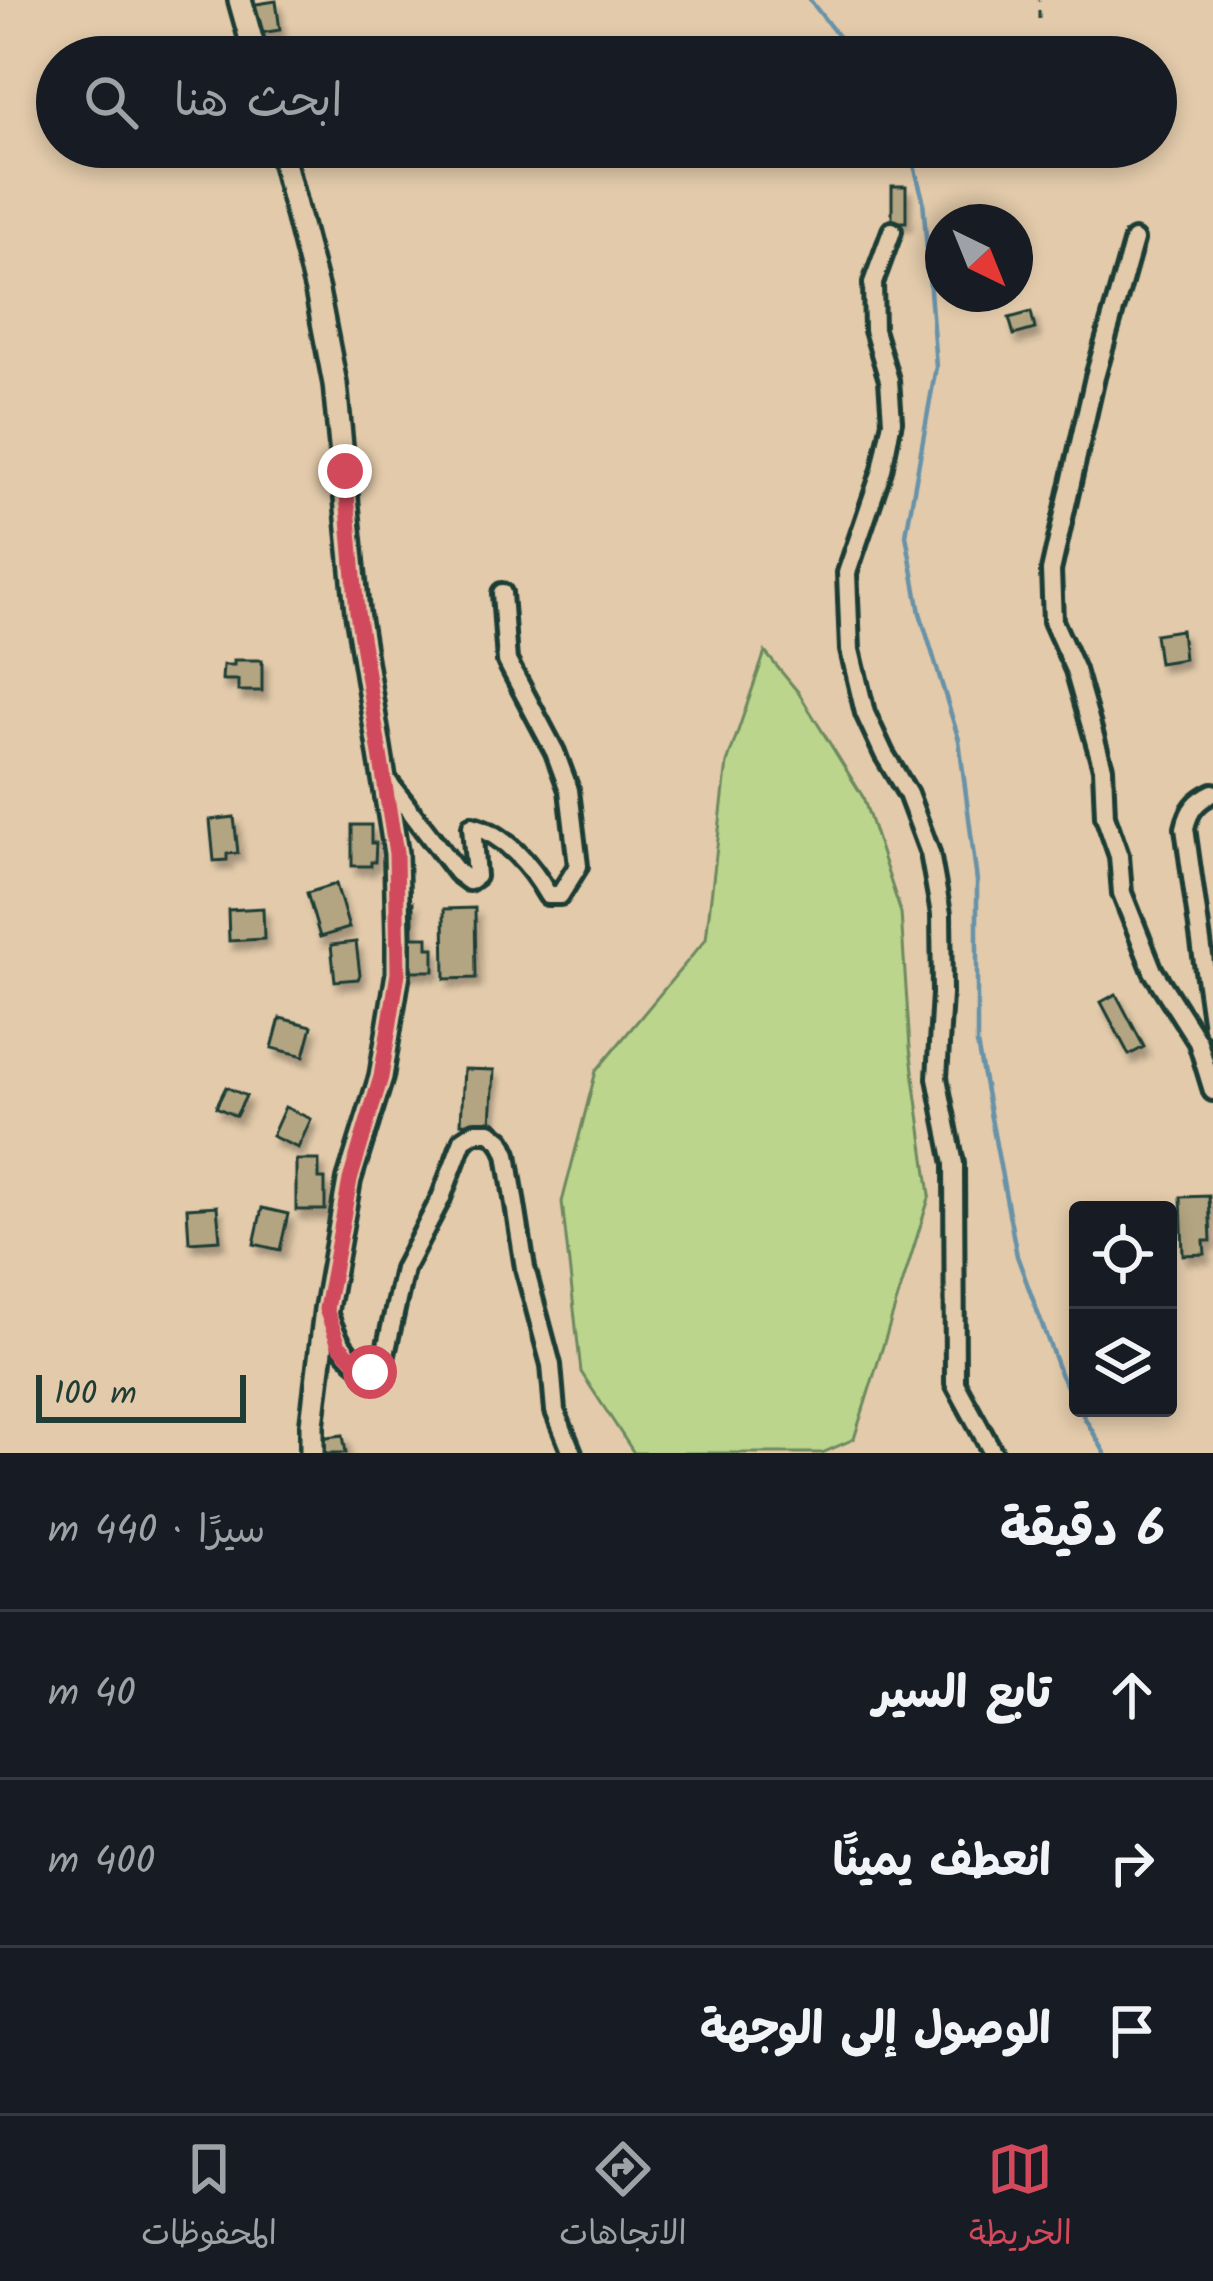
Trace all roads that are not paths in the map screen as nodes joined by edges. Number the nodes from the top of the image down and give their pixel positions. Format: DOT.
graph roads {
  1 [pos="240,0"];
  2 [pos="250,36"];
  3 [pos="286,168"];
  4 [pos="892,231"];
  5 [pos="1134,240"];
  6 [pos="502,593"];
  7 [pos="385,777"];
  8 [pos="1213,793"];
  9 [pos="1213,1027"];
  10 [pos="1213,1091"];
  11 [pos="326,1309"];
  12 [pos="312,1453"];
  13 [pos="572,1453"];
  14 [pos="993,1453"];
  1 -- 2 [label="street"];
  3 -- 7 [label="street"];
  4 -- 14 [label="street"];
  5 -- 10 [label="street"];
  6 -- 7 [label="street"];
  7 -- 11 [label="street"];
  8 -- 9 [label="street"];
  11 -- 12 [label="street"];
  11 -- 13 [label="street"];
}
